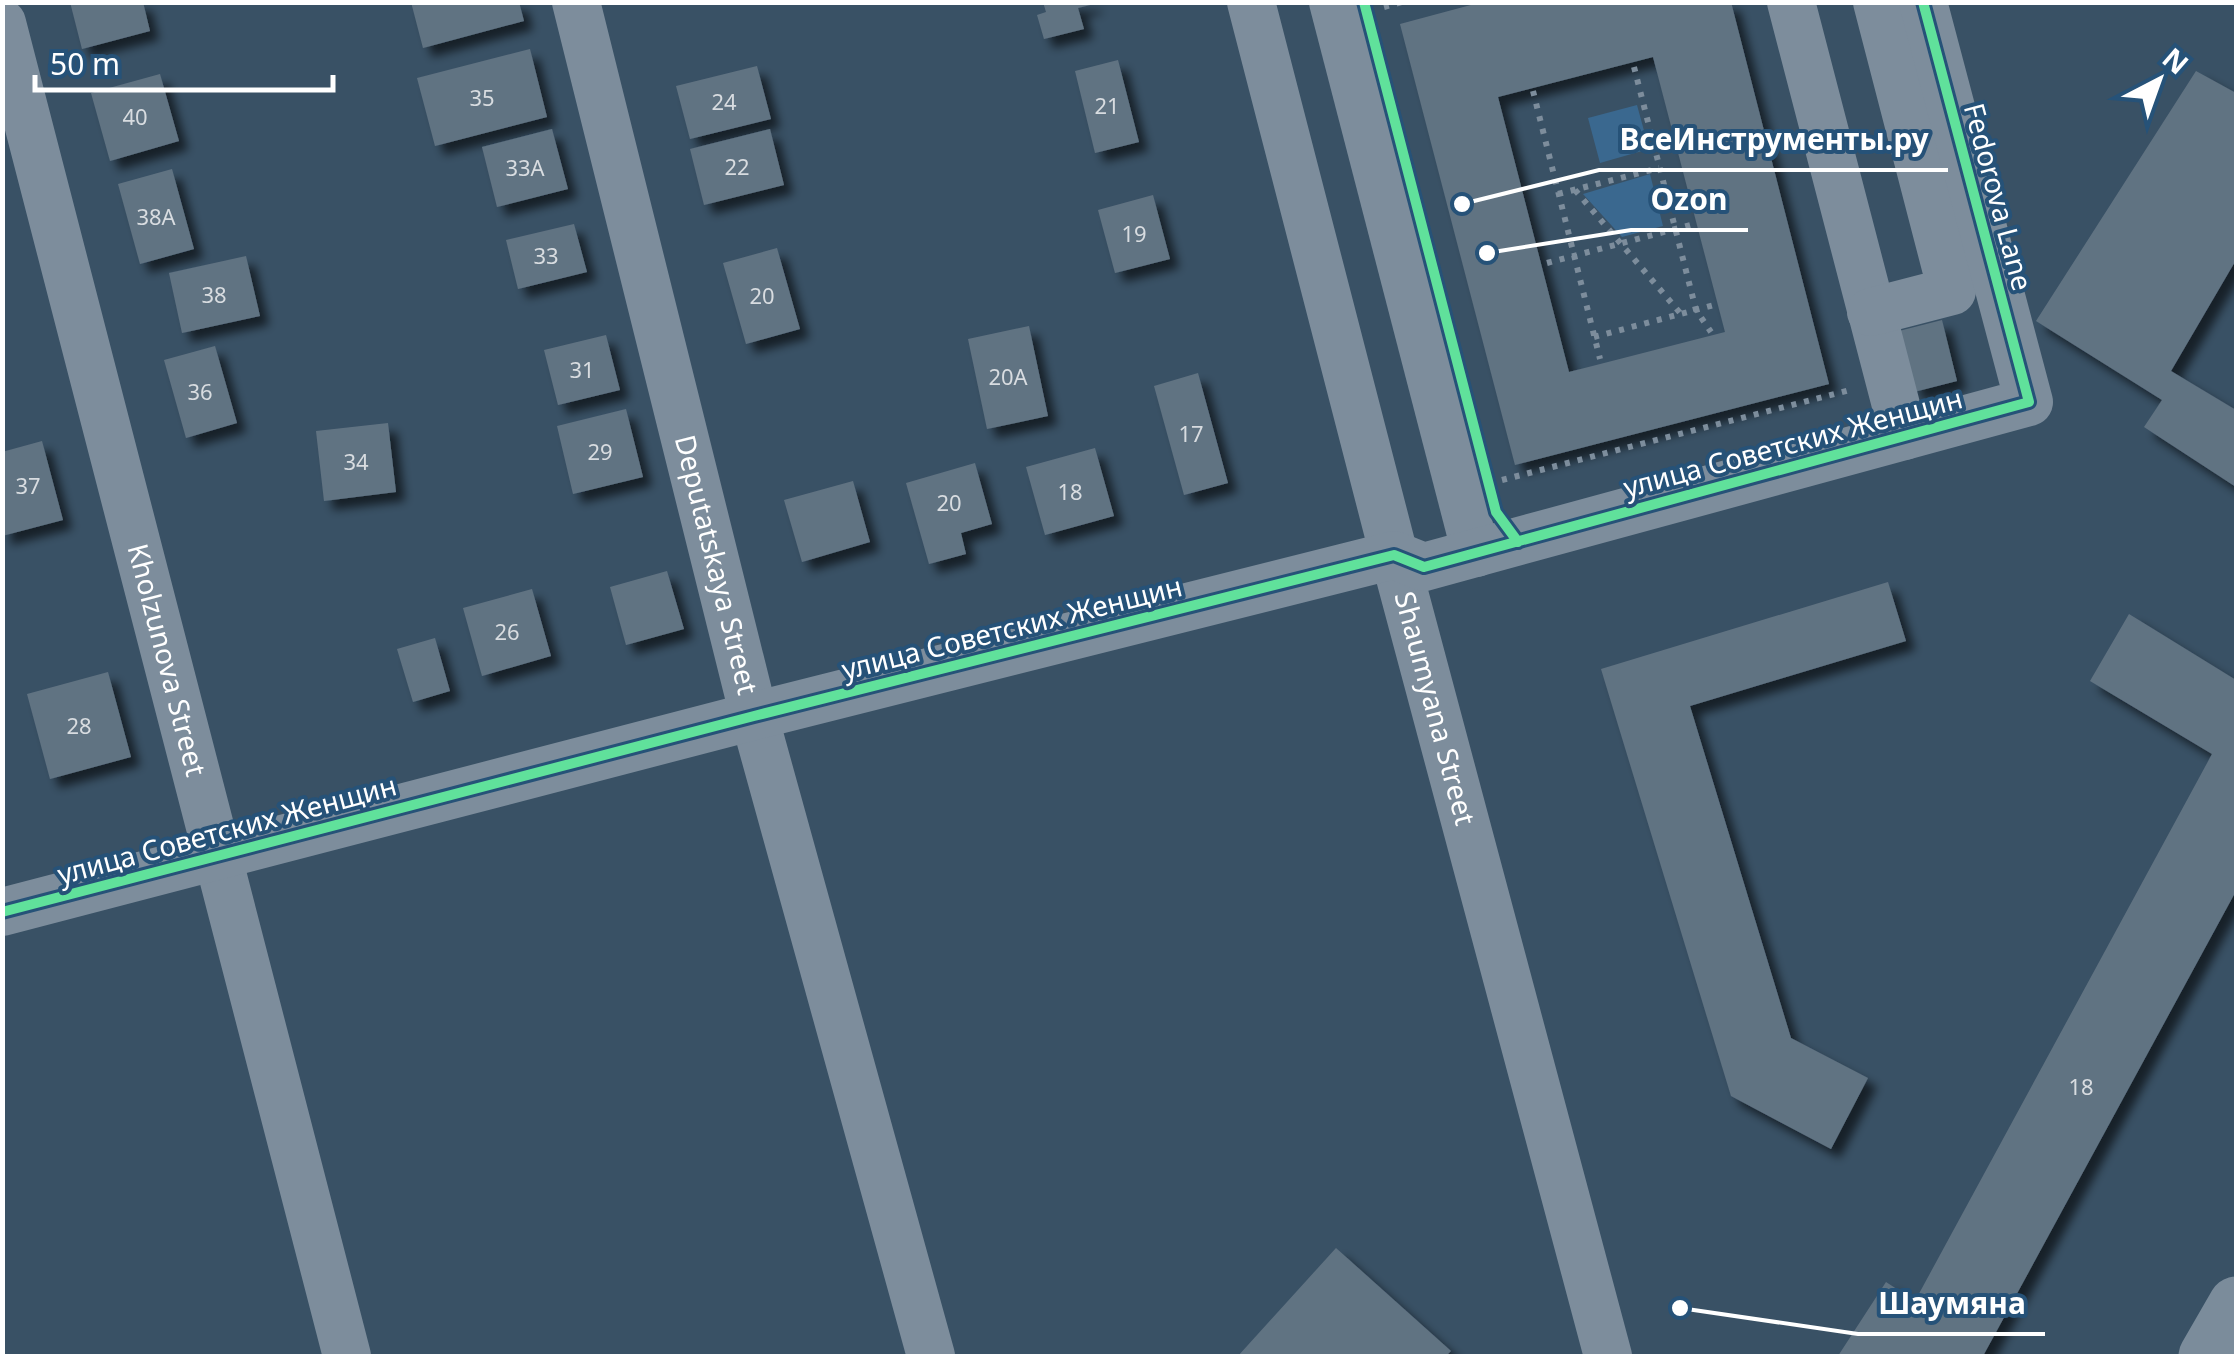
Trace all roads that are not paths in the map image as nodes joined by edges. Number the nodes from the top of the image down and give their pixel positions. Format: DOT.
graph roads {
  1 [pos="576,2"];
  2 [pos="1250,2"];
  3 [pos="1334,2"];
  4 [pos="1791,2"];
  5 [pos="1877,2"];
  6 [pos="1924,2"];
  7 [pos="2,23"];
  8 [pos="1871,312"];
  9 [pos="2029,402"];
  10 [pos="1904,436"];
  11 [pos="1476,553"];
  12 [pos="1394,555"];
  13 [pos="754,716"];
  14 [pos="217,856"];
  15 [pos="2,912"];
  16 [pos="2236,1304"];
  17 [pos="347,1356"];
  18 [pos="931,1356"];
  19 [pos="1608,1356"];
  20 [pos="2206,1356"];
  1 -- 13 [label="street, Deputatskaya Street"];
  2 -- 12 [label="street, Shaumyana Street"];
  3 -- 11 [label="street"];
  4 -- 8 [label="street"];
  5 -- 8 [label="street"];
  6 -- 9 [label="street, Fedorova Lane"];
  7 -- 14 [label="street, Kholzunova Street"];
  8 -- 10 [label="street"];
  9 -- 10 [label="street, улица Советских Женщин"];
  10 -- 11 [label="street, улица Советских Женщин"];
  11 -- 12 [label="street, улица Советских Женщин"];
  12 -- 13 [label="street, улица Советских Женщин"];
  12 -- 19 [label="street, Shaumyana Street"];
  13 -- 14 [label="street, улица Советских Женщин"];
  13 -- 18 [label="street, Deputatskaya Street"];
  14 -- 15 [label="street, улица Советских Женщин"];
  14 -- 17 [label="street, Kholzunova Street"];
  16 -- 20 [label="main road"];
}
